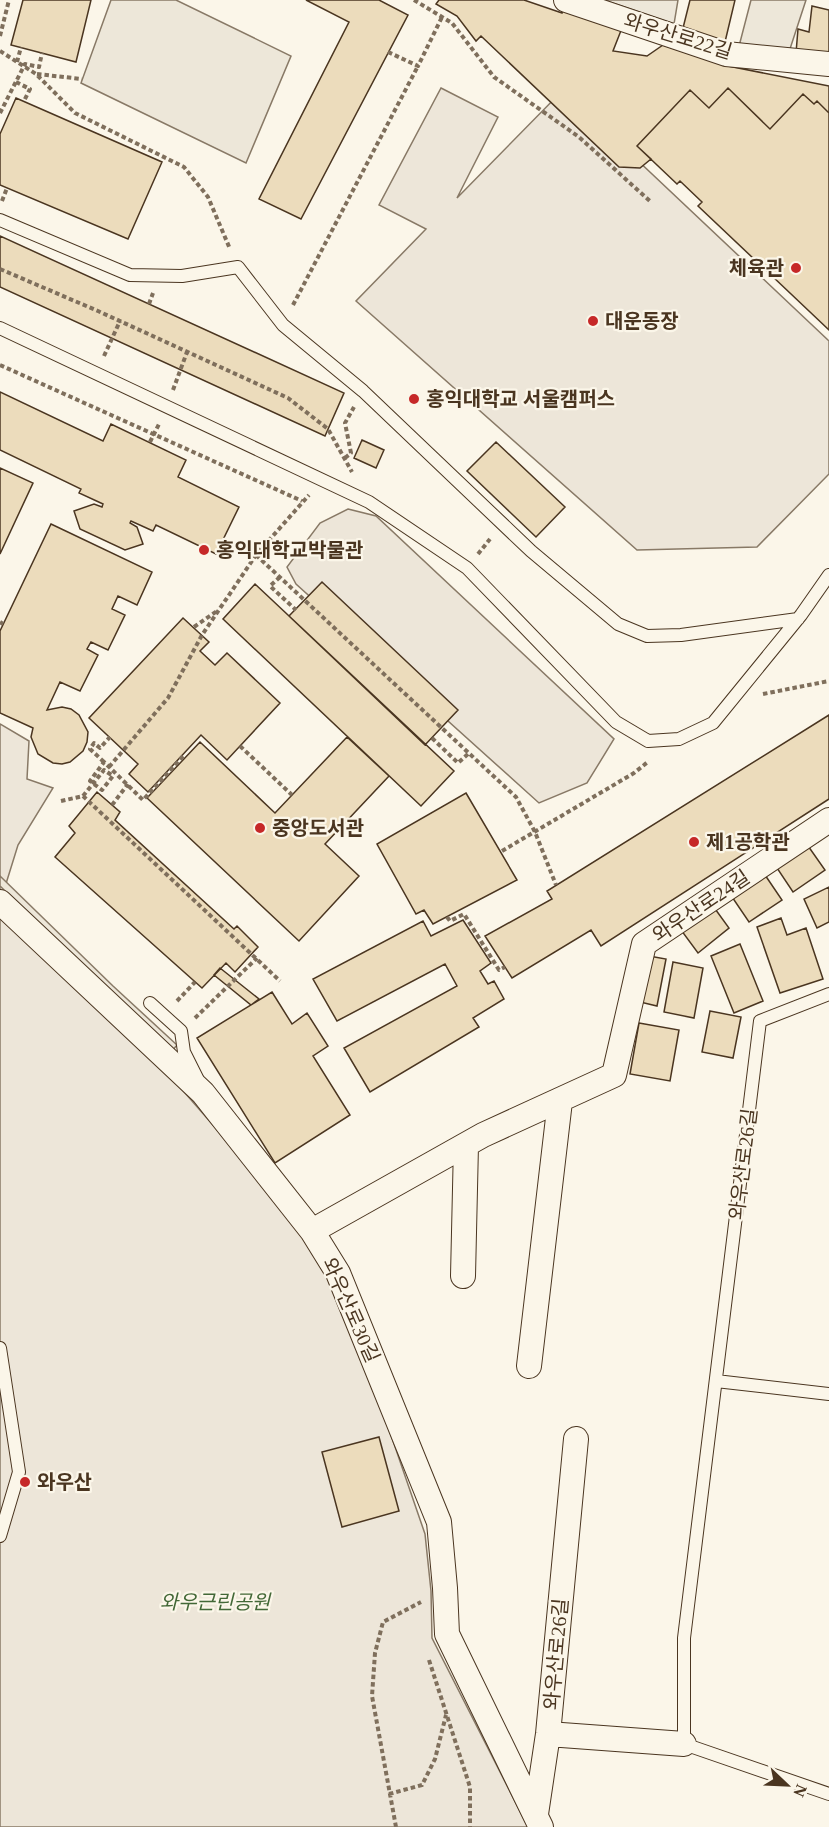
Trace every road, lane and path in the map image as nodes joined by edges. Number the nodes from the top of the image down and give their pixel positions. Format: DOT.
graph roads {
  1 [pos="9,0"];
  2 [pos="414,0"];
  3 [pos="566,0"];
  4 [pos="442,16"];
  5 [pos="0,36"];
  6 [pos="21,47"];
  7 [pos="0,51"];
  8 [pos="388,52"];
  9 [pos="42,53"];
  10 [pos="17,62"];
  11 [pos="829,64"];
  12 [pos="418,66"];
  13 [pos="36,74"];
  14 [pos="82,79"];
  15 [pos="16,82"];
  16 [pos="24,101"];
  17 [pos="0,113"];
  18 [pos="7,188"];
  19 [pos="0,193"];
  20 [pos="651,202"];
  21 [pos="0,220"];
  22 [pos="238,267"];
  23 [pos="0,269"];
  24 [pos="120,321"];
  25 [pos="283,325"];
  26 [pos="0,328"];
  27 [pos="0,365"];
  28 [pos="97,373"];
  29 [pos="363,391"];
  30 [pos="345,458"];
  31 [pos="325,481"];
  32 [pos="302,501"];
  33 [pos="369,502"];
  34 [pos="502,524"];
  35 [pos="256,555"];
  36 [pos="467,568"];
  37 [pos="829,575"];
  38 [pos="280,577"];
  39 [pos="220,608"];
  40 [pos="296,610"];
  41 [pos="798,618"];
  42 [pos="194,627"];
  43 [pos="829,681"];
  44 [pos="730,701"];
  45 [pos="110,737"];
  46 [pos="432,738"];
  47 [pos="679,740"];
  48 [pos="240,746"];
  49 [pos="469,753"];
  50 [pos="185,754"];
  51 [pos="104,762"];
  52 [pos="109,767"];
  53 [pos="128,784"];
  54 [pos="292,795"];
  55 [pos="83,796"];
  56 [pos="61,801"];
  57 [pos="112,805"];
  58 [pos="829,820"];
  59 [pos="535,832"];
  60 [pos="501,851"];
  61 [pos="556,885"];
  62 [pos="0,902"];
  63 [pos="447,917"];
  64 [pos="257,958"];
  65 [pos="505,967"];
  66 [pos="280,981"];
  67 [pos="195,982"];
  68 [pos="829,994"];
  69 [pos="150,1003"];
  70 [pos="164,1016"];
  71 [pos="181,1030"];
  72 [pos="203,1093"];
  73 [pos="560,1101"];
  74 [pos="466,1145"];
  75 [pos="312,1231"];
  76 [pos="464,1276"];
  77 [pos="0,1348"];
  78 [pos="529,1366"];
  79 [pos="716,1381"];
  80 [pos="829,1394"];
  81 [pos="576,1439"];
  82 [pos="0,1536"];
  83 [pos="446,1588"];
  84 [pos="428,1657"];
  85 [pos="446,1714"];
  86 [pos="548,1734"];
  87 [pos="684,1744"];
  88 [pos="389,1794"];
  89 [pos="829,1794"];
  90 [pos="538,1821"];
  91 [pos="396,1827"];
  92 [pos="470,1827"];
  1 -- 5 [label="path"];
  2 -- 4 [label="path"];
  3 -- 11 [label="street, 와우산로22길"];
  4 -- 12 [label="path"];
  4 -- 20 [label="path"];
  6 -- 10 [label="path"];
  7 -- 10 [label="path"];
  8 -- 12 [label="path"];
  9 -- 15 [label="path, bridge"];
  10 -- 13 [label="path"];
  12 -- 25 [label="path"];
  13 -- 14 [label="path"];
  13 -- 22 [label="path"];
  15 -- 16 [label="path"];
  15 -- 17 [label="path, bridge"];
  18 -- 19 [label="path"];
  21 -- 22 [label="lane"];
  22 -- 25 [label="lane"];
  23 -- 24 [label="path"];
  24 -- 28 [label="path"];
  24 -- 30 [label="path"];
  25 -- 29 [label="lane"];
  26 -- 28 [label="lane"];
  27 -- 32 [label="path"];
  28 -- 31 [label="lane"];
  29 -- 30 [label="path"];
  29 -- 34 [label="lane"];
  30 -- 33 [label="path"];
  31 -- 32 [label="path"];
  31 -- 33 [label="lane"];
  32 -- 35 [label="path"];
  33 -- 36 [label="lane"];
  34 -- 36 [label="path"];
  34 -- 41 [label="lane"];
  35 -- 38 [label="path"];
  35 -- 39 [label="path"];
  36 -- 47 [label="lane"];
  37 -- 41 [label="lane"];
  38 -- 40 [label="path"];
  38 -- 49 [label="path"];
  39 -- 42 [label="path"];
  39 -- 52 [label="path"];
  41 -- 44 [label="lane"];
  43 -- 44 [label="path"];
  44 -- 47 [label="lane"];
  45 -- 51 [label="path"];
  46 -- 49 [label="path"];
  47 -- 59 [label="path"];
  48 -- 54 [label="path"];
  49 -- 59 [label="path"];
  50 -- 53 [label="path"];
  51 -- 52 [label="path"];
  51 -- 55 [label="path"];
  52 -- 53 [label="path"];
  53 -- 57 [label="path"];
  55 -- 56 [label="path"];
  55 -- 64 [label="path"];
  58 -- 73 [label="street, 와우산로24길"];
  59 -- 60 [label="path"];
  59 -- 61 [label="path"];
  62 -- 72 [label="street, 와우산로30길"];
  63 -- 65 [label="path"];
  64 -- 66 [label="path"];
  64 -- 71 [label="path"];
  67 -- 70 [label="path"];
  68 -- 79 [label="lane, 와우산로26길"];
  69 -- 70 [label="lane"];
  70 -- 71 [label="lane"];
  71 -- 72 [label="lane"];
  72 -- 75 [label="street, 와우산로30길"];
  73 -- 74 [label="street, 와우산로24길"];
  73 -- 78 [label="street"];
  74 -- 75 [label="street, 와우산로24길"];
  74 -- 76 [label="street"];
  75 -- 83 [label="street, 와우산로30길"];
  77 -- 82 [label="lane"];
  79 -- 80 [label="lane"];
  79 -- 87 [label="lane, 와우산로26길"];
  81 -- 86 [label="street, 와우산로26길"];
  83 -- 88 [label="path"];
  83 -- 90 [label="street, 와우산로30길"];
  84 -- 85 [label="path"];
  85 -- 88 [label="path"];
  85 -- 92 [label="path"];
  86 -- 87 [label="street, 와우산로26길"];
  86 -- 90 [label="street, 와우산로30길"];
  87 -- 89 [label="lane, 와우산로26길"];
  88 -- 91 [label="path"];
}
